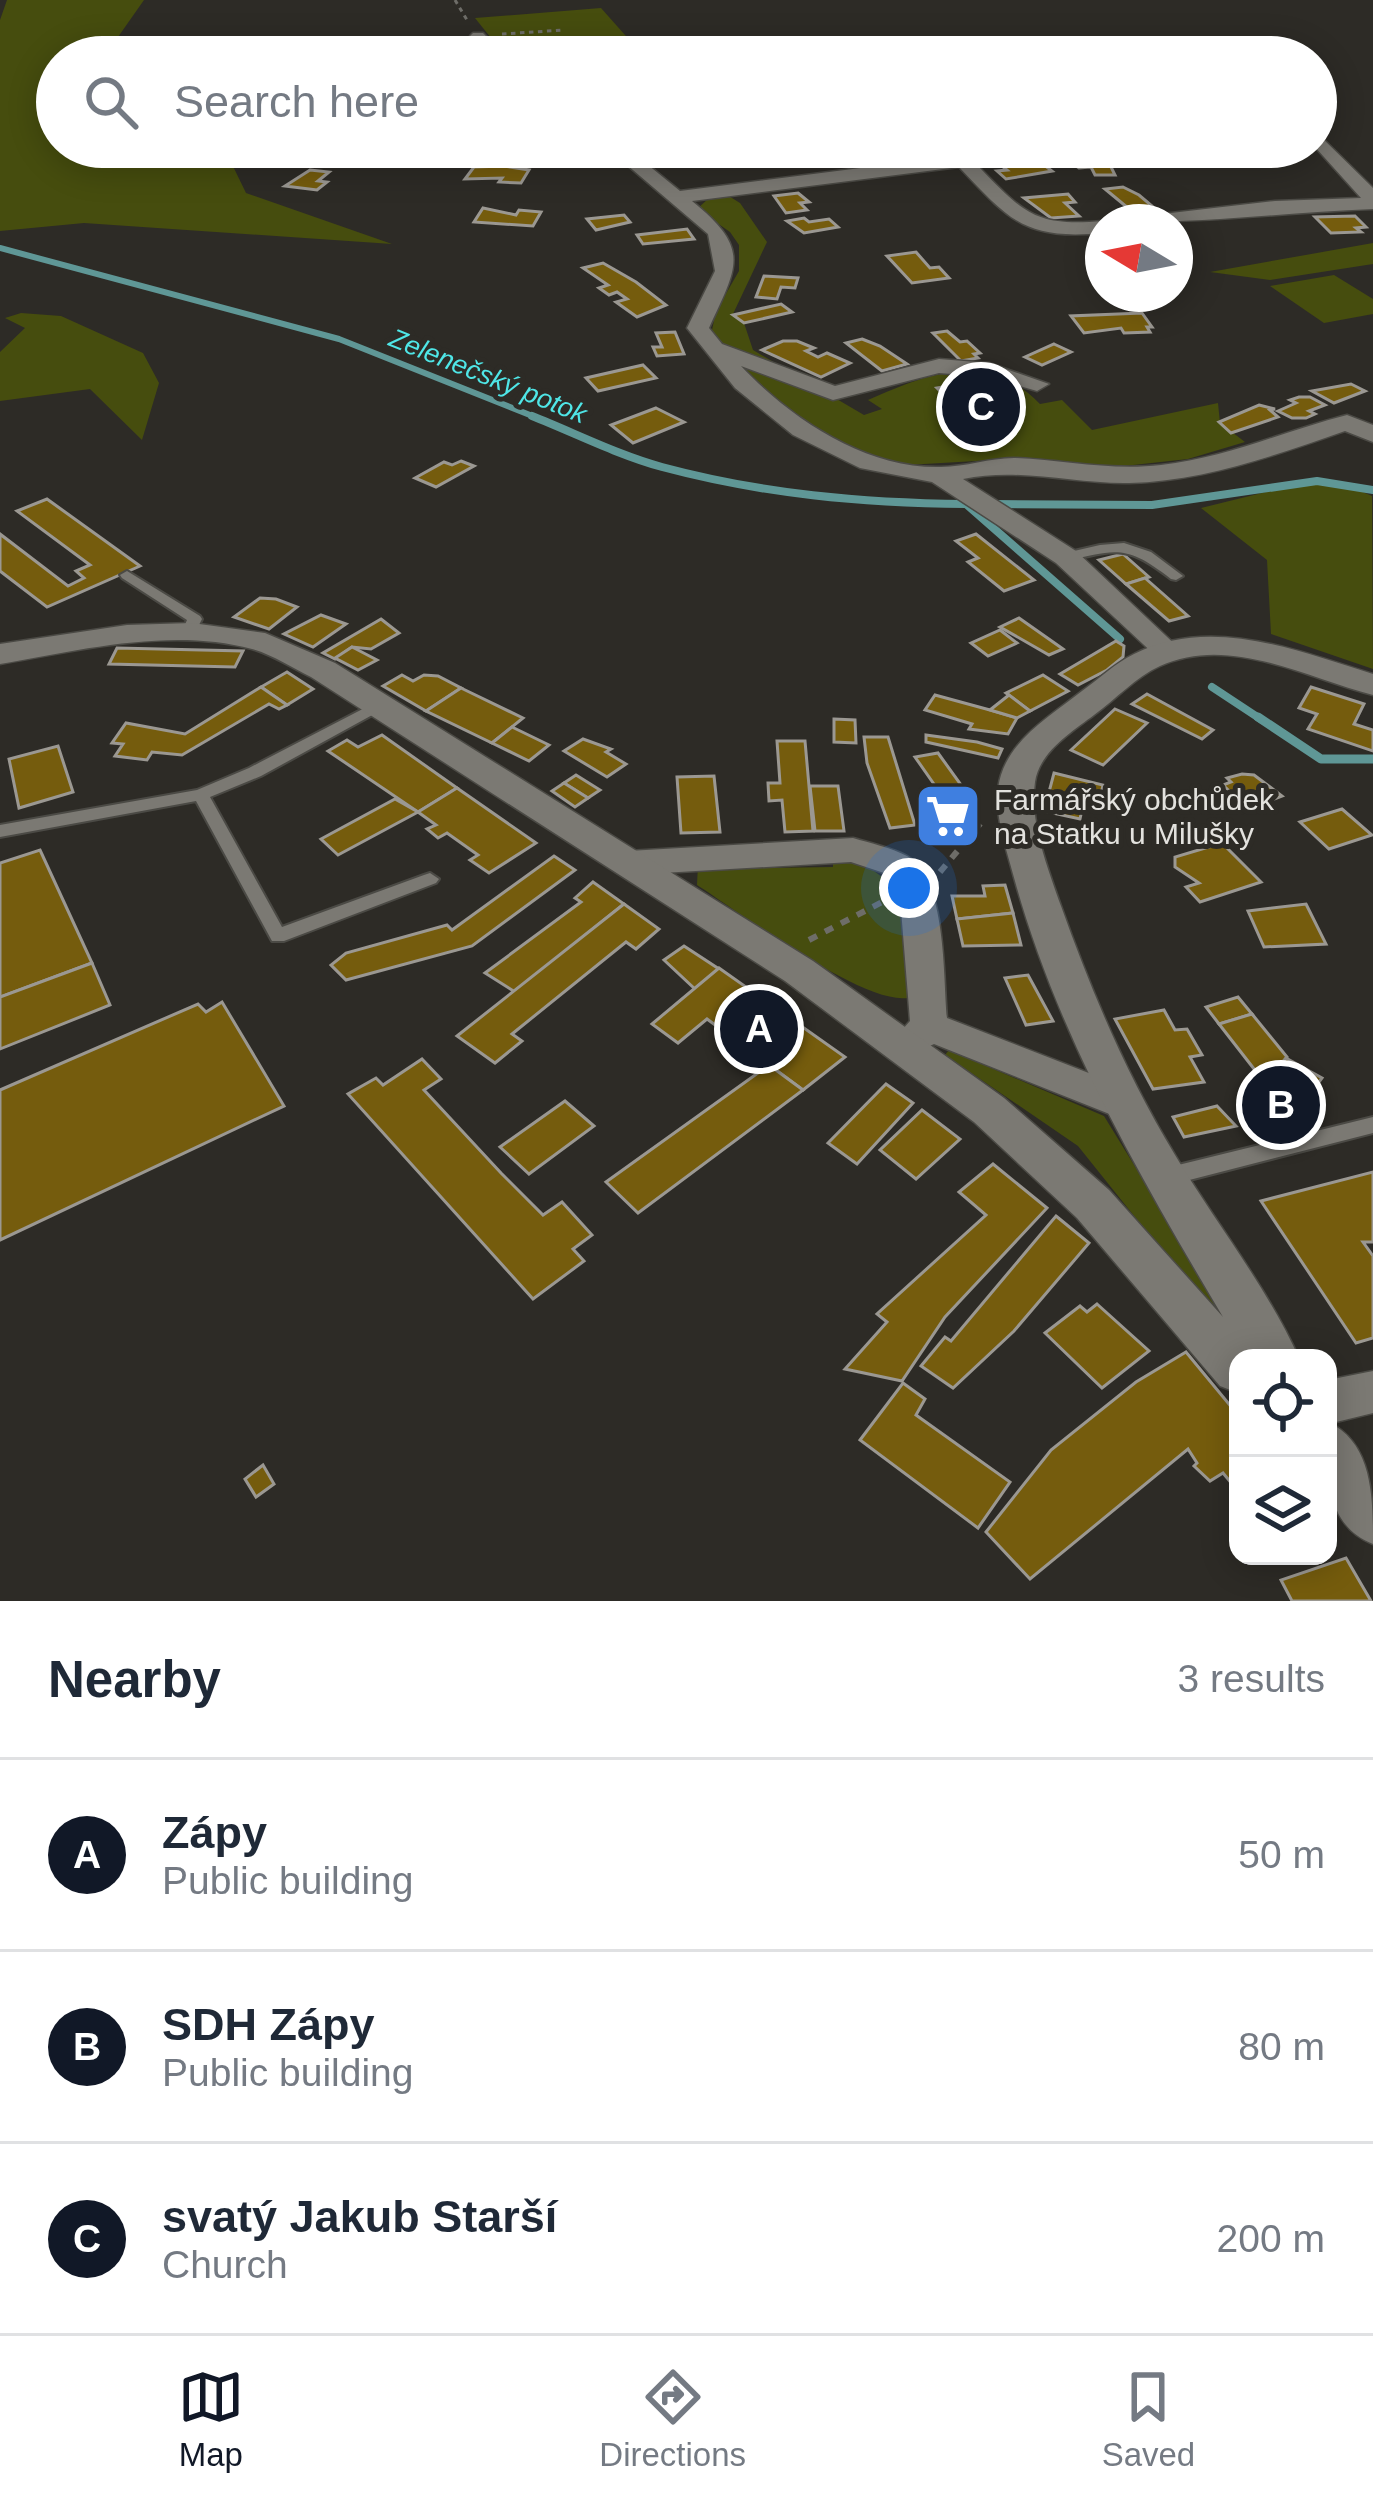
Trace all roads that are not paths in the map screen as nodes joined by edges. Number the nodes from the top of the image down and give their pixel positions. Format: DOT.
graph roads {
  1 [pos="1337,161"];
  2 [pos="641,168"];
  3 [pos="901,168"];
  4 [pos="971,168"];
  5 [pos="676,197"];
  6 [pos="1373,201"];
  7 [pos="1193,216"];
  8 [pos="1085,229"];
  9 [pos="710,346"];
  10 [pos="1037,384"];
  11 [pos="1373,411"];
  12 [pos="1346,422"];
  13 [pos="1373,435"];
  14 [pos="939,475"];
  15 [pos="1066,557"];
  16 [pos="128,575"];
  17 [pos="1176,576"];
  18 [pos="188,634"];
  19 [pos="1168,652"];
  20 [pos="0,654"];
  21 [pos="1373,685"];
  22 [pos="380,705"];
  23 [pos="201,795"];
  24 [pos="0,831"];
  25 [pos="628,863"];
  26 [pos="430,878"];
  27 [pos="916,1037"];
  28 [pos="1120,1102"];
  29 [pos="1373,1125"];
  30 [pos="1165,1177"];
  31 [pos="1269,1349"];
  32 [pos="1229,1360"];
  33 [pos="1373,1392"];
  34 [pos="1337,1400"];
  35 [pos="1334,1457"];
  36 [pos="1373,1518"];
  1 -- 6 [label="street"];
  2 -- 5 [label="street"];
  3 -- 5 [label="street"];
  4 -- 8 [label="street"];
  5 -- 9 [label="street"];
  6 -- 7 [label="street"];
  9 -- 10 [label="street"];
  9 -- 14 [label="street"];
  11 -- 12 [label="street"];
  12 -- 13 [label="street"];
  12 -- 14 [label="street"];
  14 -- 15 [label="street"];
  15 -- 17 [label="lane"];
  15 -- 19 [label="street"];
  16 -- 18 [label="lane"];
  18 -- 20 [label="street"];
  18 -- 22 [label="street"];
  19 -- 21 [label="street"];
  19 -- 28 [label="street"];
  22 -- 23 [label="lane"];
  22 -- 25 [label="street"];
  23 -- 24 [label="lane"];
  23 -- 26 [label="lane"];
  25 -- 27 [label="street"];
  25 -- 27 [label="street"];
  27 -- 28 [label="street"];
  27 -- 32 [label="street"];
  28 -- 30 [label="street"];
  29 -- 30 [label="lane"];
  30 -- 31 [label="street"];
  33 -- 34 [label="street"];
  35 -- 36 [label="street"];
}
